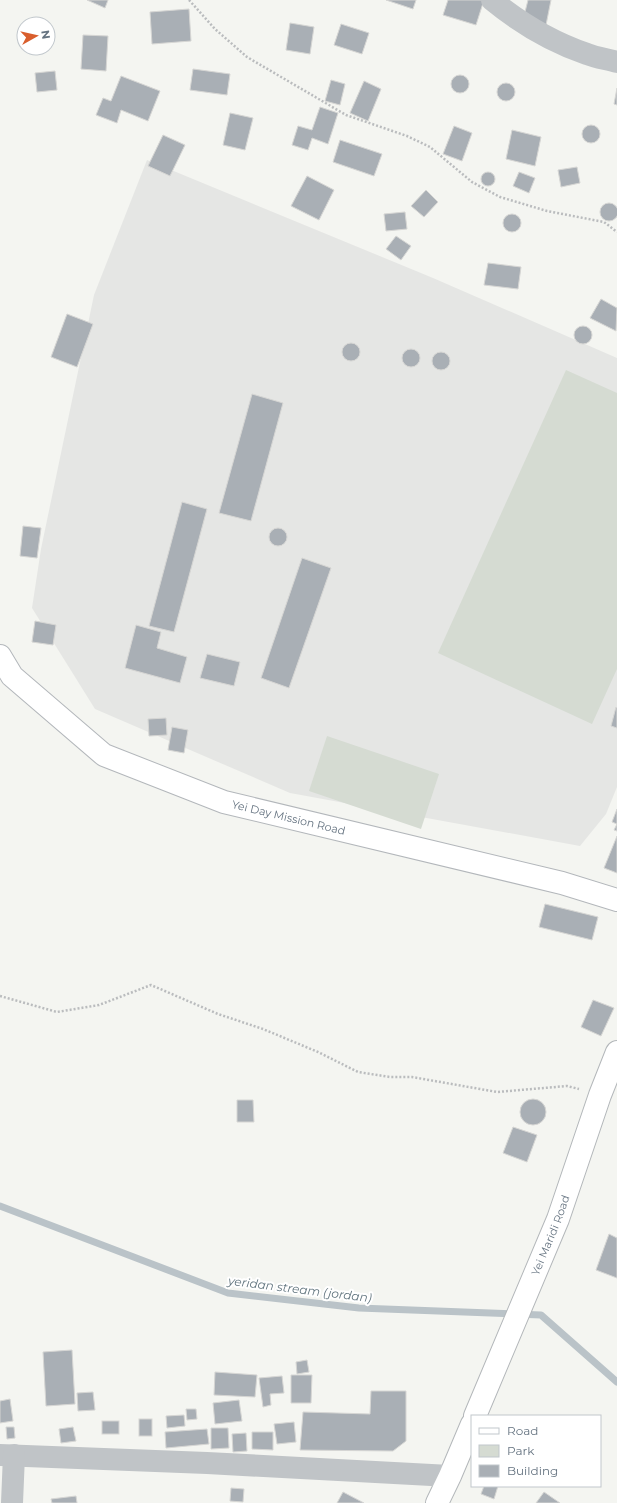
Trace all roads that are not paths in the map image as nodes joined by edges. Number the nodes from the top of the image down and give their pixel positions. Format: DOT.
graph roads {
  1 [pos="492,0"];
  2 [pos="617,62"];
  3 [pos="0,656"];
  4 [pos="617,900"];
  5 [pos="617,1052"];
  6 [pos="475,1415"];
  7 [pos="471,1426"];
  8 [pos="7,1455"];
  9 [pos="450,1476"];
  10 [pos="12,1503"];
  11 [pos="437,1503"];
  1 -- 2 [label="street"];
  3 -- 4 [label="street, Yei Day Mission Road"];
  5 -- 6 [label="street, Yei Maridi Road"];
  7 -- 9 [label="street"];
  8 -- 9 [label="street"];
  8 -- 10 [label="street"];
  9 -- 11 [label="street"];
}
